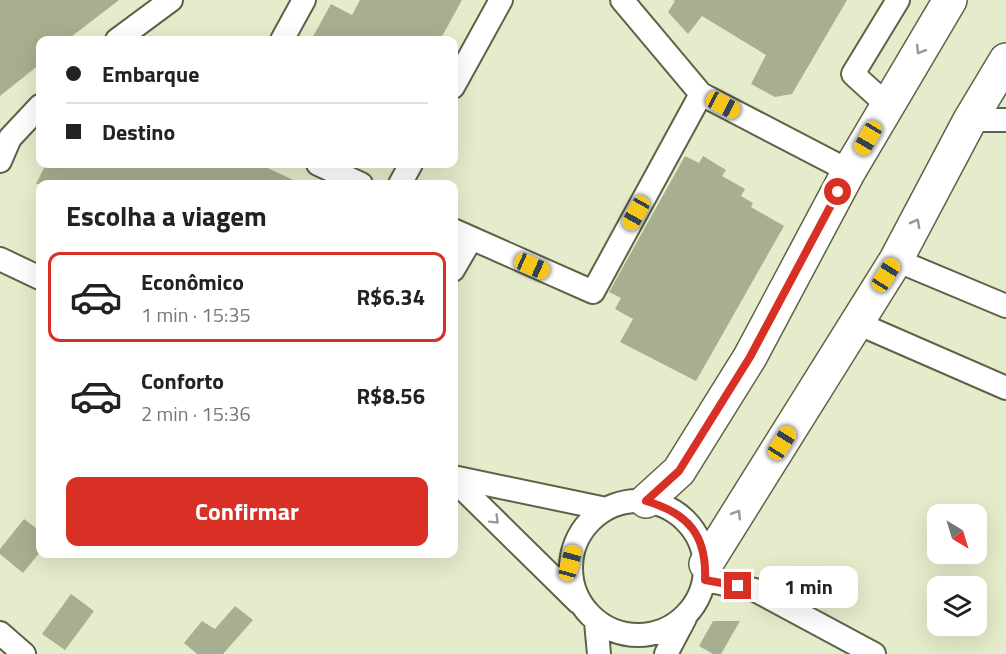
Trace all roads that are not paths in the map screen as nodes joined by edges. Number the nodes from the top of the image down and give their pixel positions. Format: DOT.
graph roads {
  1 [pos="171,0"];
  2 [pos="303,0"];
  3 [pos="501,0"];
  4 [pos="898,0"];
  5 [pos="950,0"];
  6 [pos="631,3"];
  7 [pos="145,7"];
  8 [pos="120,36"];
  9 [pos="284,36"];
  10 [pos="1006,60"];
  11 [pos="458,78"];
  12 [pos="701,94"];
  13 [pos="887,105"];
  14 [pos="36,109"];
  15 [pos="970,120"];
  16 [pos="1006,120"];
  17 [pos="0,161"];
  18 [pos="327,168"];
  19 [pos="849,171"];
  20 [pos="352,180"];
  21 [pos="462,234"];
  22 [pos="458,250"];
  23 [pos="0,259"];
  24 [pos="896,260"];
  25 [pos="35,269"];
  26 [pos="1006,306"];
  27 [pos="857,323"];
  28 [pos="1006,388"];
  29 [pos="458,479"];
  30 [pos="458,483"];
  31 [pos="646,501"];
  32 [pos="606,509"];
  33 [pos="706,572"];
  34 [pos="580,605"];
  35 [pos="685,617"];
  36 [pos="596,622"];
  37 [pos="0,633"];
  38 [pos="24,654"];
  39 [pos="599,654"];
  40 [pos="666,654"];
  41 [pos="874,654"];
  1 -- 7 [label="street"];
  2 -- 9 [label="street"];
  3 -- 11 [label="street"];
  4 -- 13 [label="street"];
  5 -- 13 [label="street, one-way"];
  6 -- 12 [label="street"];
  7 -- 8 [label="street"];
  10 -- 15 [label="street"];
  12 -- 19 [label="street"];
  12 -- 21 [label="street"];
  13 -- 19 [label="street"];
  14 -- 17 [label="street"];
  15 -- 16 [label="street"];
  24 -- 15 [label="street, one-way"];
  18 -- 20 [label="street"];
  19 -- 31 [label="street"];
  21 -- 22 [label="street"];
  23 -- 25 [label="street"];
  24 -- 26 [label="street"];
  24 -- 27 [label="street"];
  27 -- 28 [label="street"];
  33 -- 27 [label="street, one-way"];
  29 -- 32 [label="street"];
  30 -- 34 [label="street, one-way"];
  31 -- 32 [label="street"];
  31 -- 33 [label="street"];
  32 -- 34 [label="street"];
  33 -- 35 [label="street"];
  33 -- 41 [label="street"];
  34 -- 36 [label="street"];
  35 -- 36 [label="street"];
  35 -- 40 [label="street"];
  36 -- 39 [label="street"];
  37 -- 38 [label="street"];
}
